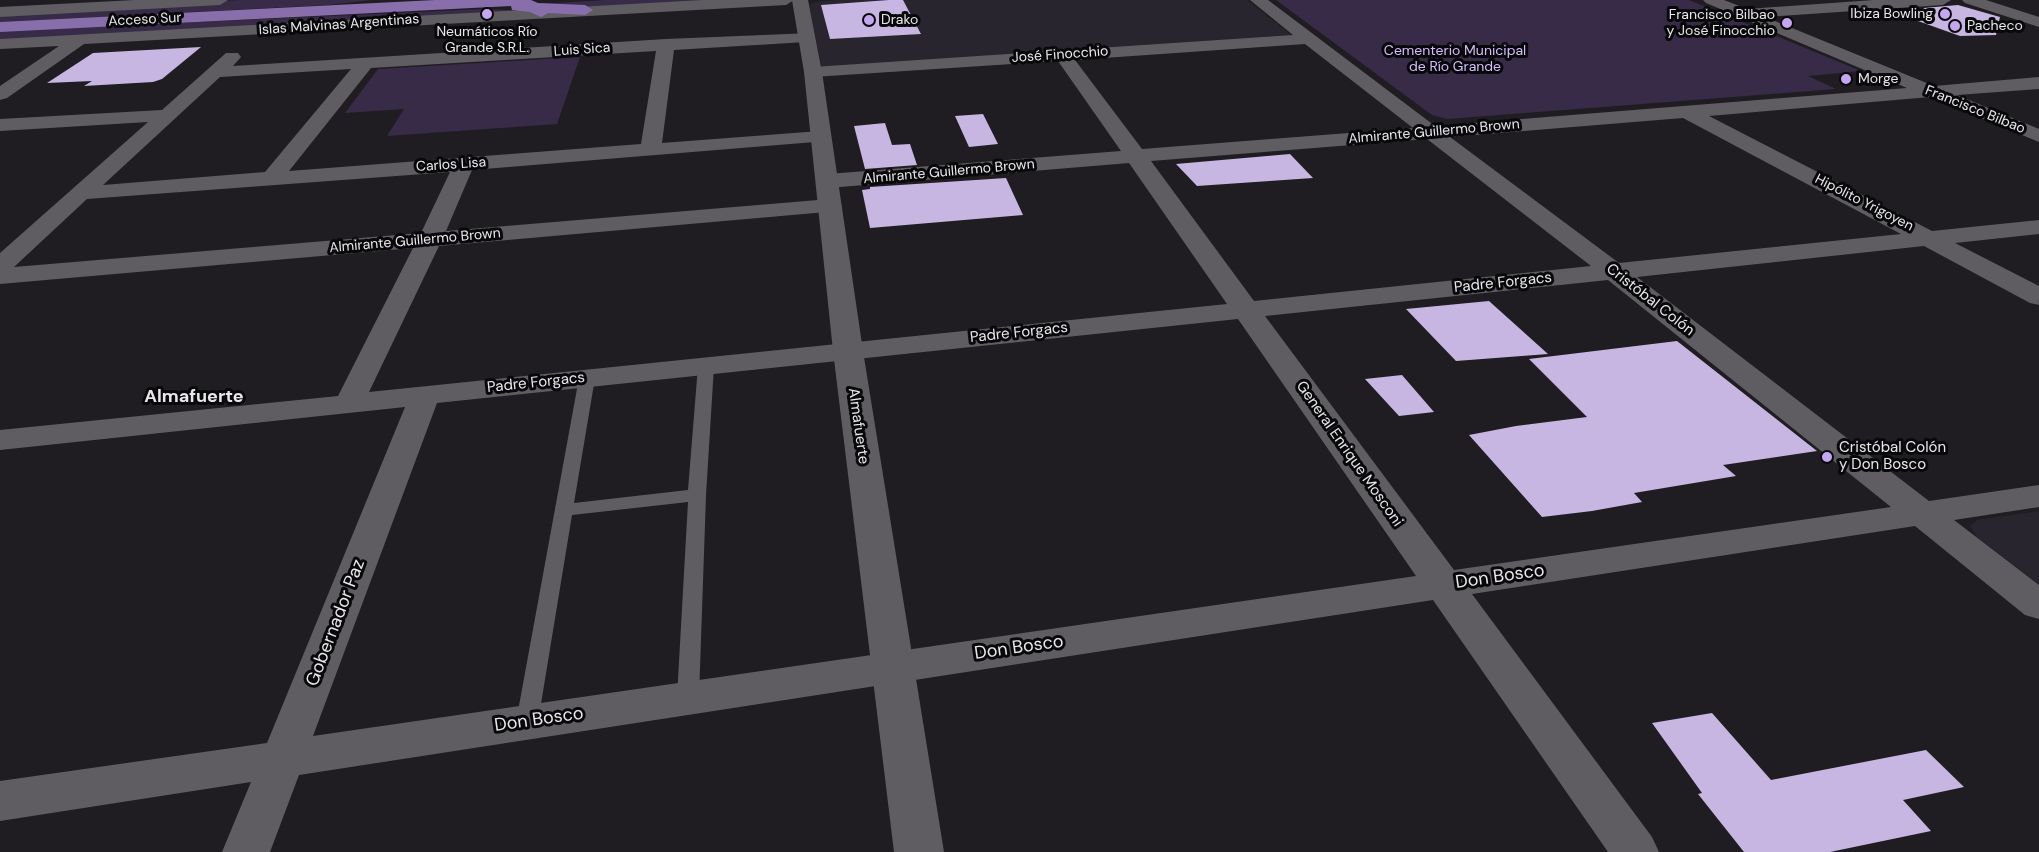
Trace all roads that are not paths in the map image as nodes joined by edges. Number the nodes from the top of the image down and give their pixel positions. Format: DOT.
graph roads {
  1 [pos="220,0"];
  2 [pos="389,0"];
  3 [pos="786,0"];
  4 [pos="800,0"];
  5 [pos="1258,0"];
  6 [pos="1711,0"];
  7 [pos="1943,0"];
  8 [pos="1971,0"];
  9 [pos="508,1"];
  10 [pos="418,7"];
  11 [pos="539,7"];
  12 [pos="585,10"];
  13 [pos="0,12"];
  14 [pos="289,12"];
  15 [pos="1743,13"];
  16 [pos="2039,22"];
  17 [pos="0,27"];
  18 [pos="261,30"];
  19 [pos="806,37"];
  20 [pos="1308,39"];
  21 [pos="80,40"];
  22 [pos="0,44"];
  23 [pos="666,44"];
  24 [pos="522,54"];
  25 [pos="1064,55"];
  26 [pos="366,63"];
  27 [pos="216,72"];
  28 [pos="813,72"];
  29 [pos="2039,83"];
  30 [pos="1931,92"];
  31 [pos="0,94"];
  32 [pos="1687,112"];
  33 [pos="169,115"];
  34 [pos="0,125"];
  35 [pos="1430,132"];
  36 [pos="2039,136"];
  37 [pos="820,137"];
  38 [pos="651,150"];
  39 [pos="1135,156"];
  40 [pos="464,164"];
  41 [pos="272,178"];
  42 [pos="81,193"];
  43 [pos="829,194"];
  44 [pos="2039,227"];
  45 [pos="1931,238"];
  46 [pos="430,240"];
  47 [pos="0,266"];
  48 [pos="1613,271"];
  49 [pos="0,276"];
  50 [pos="2039,297"];
  51 [pos="1246,309"];
  52 [pos="848,351"];
  53 [pos="706,366"];
  54 [pos="587,378"];
  55 [pos="425,395"];
  56 [pos="349,403"];
  57 [pos="0,440"];
  58 [pos="697,495"];
  59 [pos="2039,496"];
  60 [pos="565,510"];
  61 [pos="1922,514"];
  62 [pos="1442,585"];
  63 [pos="2039,605"];
  64 [pos="892,667"];
  65 [pos="688,698"];
  66 [pos="527,722"];
  67 [pos="283,757"];
  68 [pos="0,801"];
  69 [pos="246,852"];
  70 [pos="919,852"];
  71 [pos="1635,852"];
  1 -- 13 [label="street"];
  2 -- 14 [label="main road, Acceso Sur"];
  3 -- 12 [label="street"];
  4 -- 19 [label="street, Almafuerte"];
  5 -- 20 [label="street, Cristóbal Colón"];
  6 -- 15 [label="street, Francisco Bilbao"];
  7 -- 15 [label="street"];
  8 -- 16 [label="street"];
  9 -- 10 [label="main road, Acceso Sur"];
  9 -- 11 [label="main road"];
  10 -- 11 [label="main road"];
  10 -- 14 [label="main road, Acceso Sur"];
  11 -- 12 [label="main road"];
  11 -- 18 [label="street, Islas Malvinas Argentinas"];
  11 -- 24 [label="street"];
  14 -- 17 [label="main road, Acceso Sur"];
  15 -- 30 [label="street, Francisco Bilbao"];
  18 -- 21 [label="street, Islas Malvinas Argentinas"];
  18 -- 27 [label="street"];
  19 -- 23 [label="street, Luis Sica"];
  19 -- 28 [label="street, Almafuerte"];
  20 -- 25 [label="street, José Finocchio"];
  20 -- 35 [label="street, Cristóbal Colón"];
  21 -- 22 [label="street, Islas Malvinas Argentinas"];
  21 -- 31 [label="street"];
  23 -- 24 [label="street, Luis Sica"];
  23 -- 38 [label="street"];
  24 -- 26 [label="street, Luis Sica"];
  25 -- 28 [label="street, José Finocchio"];
  25 -- 39 [label="street, General Enrique Mosconi"];
  26 -- 27 [label="street, Luis Sica"];
  26 -- 41 [label="street"];
  27 -- 33 [label="street"];
  28 -- 37 [label="street, Almafuerte"];
  29 -- 30 [label="street, Almirante Guillermo Brown"];
  30 -- 32 [label="street, Almirante Guillermo Brown"];
  30 -- 36 [label="street, Francisco Bilbao"];
  32 -- 35 [label="street, Almirante Guillermo Brown"];
  32 -- 45 [label="street, Hipólito Yrigoyen"];
  33 -- 34 [label="street"];
  33 -- 42 [label="street"];
  35 -- 39 [label="street, Almirante Guillermo Brown"];
  35 -- 48 [label="street, Cristóbal Colón"];
  37 -- 38 [label="street, Carlos Lisa"];
  37 -- 43 [label="street, Almafuerte"];
  38 -- 40 [label="street, Carlos Lisa"];
  39 -- 43 [label="street, Almirante Guillermo Brown"];
  39 -- 51 [label="street, General Enrique Mosconi"];
  40 -- 41 [label="street, Carlos Lisa"];
  40 -- 46 [label="street"];
  41 -- 42 [label="street, Carlos Lisa"];
  42 -- 47 [label="street"];
  43 -- 46 [label="street, Almirante Guillermo Brown"];
  43 -- 52 [label="street, Almafuerte"];
  44 -- 45 [label="street, Padre Forgacs"];
  45 -- 48 [label="street, Padre Forgacs"];
  45 -- 50 [label="street, Hipólito Yrigoyen"];
  46 -- 49 [label="street, Almirante Guillermo Brown"];
  46 -- 56 [label="street"];
  48 -- 51 [label="street, Padre Forgacs"];
  48 -- 61 [label="street, Cristóbal Colón"];
  51 -- 52 [label="street, Padre Forgacs"];
  51 -- 62 [label="street, General Enrique Mosconi"];
  52 -- 53 [label="street, Padre Forgacs"];
  52 -- 64 [label="street, Almafuerte"];
  53 -- 54 [label="street, Padre Forgacs"];
  53 -- 58 [label="lane"];
  54 -- 55 [label="street, Padre Forgacs"];
  54 -- 60 [label="lane"];
  55 -- 56 [label="street, Padre Forgacs"];
  55 -- 67 [label="street, Gobernador Paz"];
  56 -- 57 [label="street, Padre Forgacs"];
  58 -- 60 [label="lane"];
  58 -- 65 [label="lane"];
  59 -- 61 [label="street, Don Bosco"];
  60 -- 66 [label="lane"];
  61 -- 62 [label="street, Don Bosco"];
  61 -- 63 [label="street, Cristóbal Colón"];
  62 -- 64 [label="street, Don Bosco"];
  62 -- 71 [label="street, General Enrique Mosconi"];
  64 -- 65 [label="street, Don Bosco"];
  64 -- 70 [label="street, Almafuerte"];
  65 -- 66 [label="street, Don Bosco"];
  66 -- 67 [label="street, Don Bosco"];
  67 -- 68 [label="street, Don Bosco"];
  67 -- 69 [label="street, Gobernador Paz"];
}
